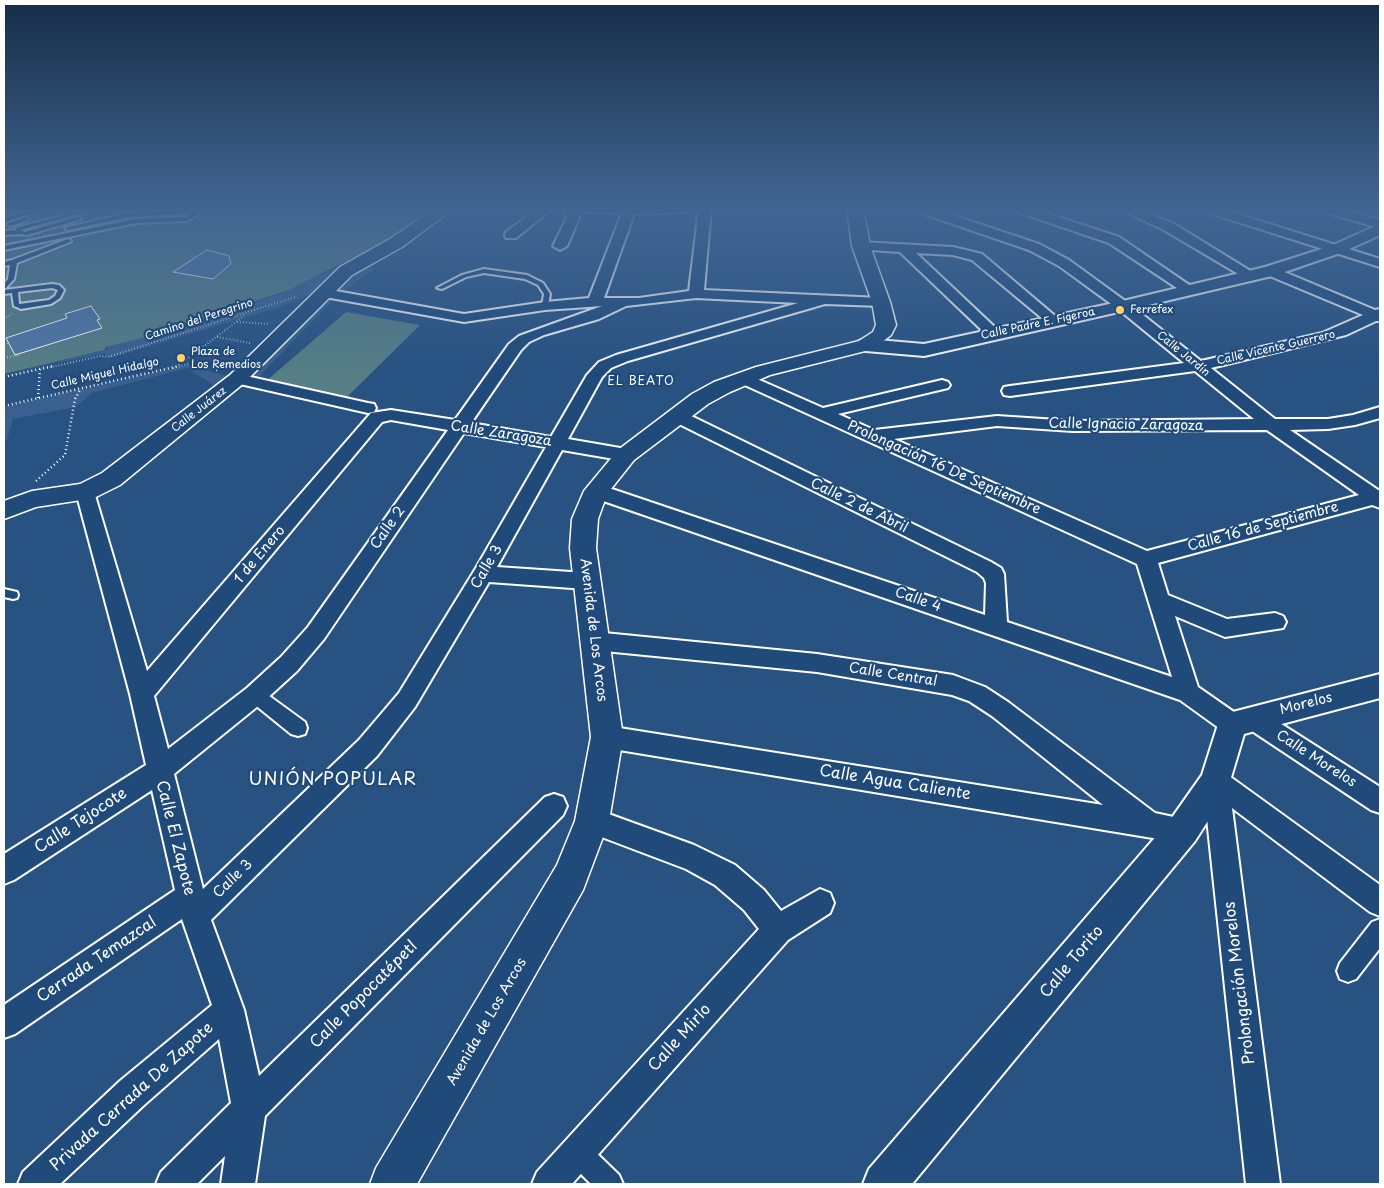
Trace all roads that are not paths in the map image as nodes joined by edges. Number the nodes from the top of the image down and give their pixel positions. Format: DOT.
graph roads {
  1 [pos="14,263"];
  2 [pos="360,263"];
  3 [pos="610,263"];
  4 [pos="699,263"];
  5 [pos="867,263"];
  6 [pos="919,263"];
  7 [pos="1003,263"];
  8 [pos="1064,263"];
  9 [pos="1149,263"];
  10 [pos="1230,263"];
  11 [pos="1293,263"];
  12 [pos="1270,271"];
  13 [pos="1250,275"];
  14 [pos="4,288"];
  15 [pos="440,288"];
  16 [pos="1188,289"];
  17 [pos="15,291"];
  18 [pos="4,292"];
  19 [pos="325,293"];
  20 [pos="696,294"];
  21 [pos="820,301"];
  22 [pos="595,302"];
  23 [pos="881,302"];
  24 [pos="621,303"];
  25 [pos="545,306"];
  26 [pos="1123,306"];
  27 [pos="1379,315"];
  28 [pos="1054,321"];
  29 [pos="994,334"];
  30 [pos="866,345"];
  31 [pos="1198,366"];
  32 [pos="238,378"];
  33 [pos="742,378"];
  34 [pos="942,385"];
  35 [pos="1010,390"];
  36 [pos="1380,412"];
  37 [pos="373,413"];
  38 [pos="822,413"];
  39 [pos="677,416"];
  40 [pos="1273,426"];
  41 [pos="458,427"];
  42 [pos="872,436"];
  43 [pos="558,443"];
  44 [pos="626,455"];
  45 [pos="596,491"];
  46 [pos="85,492"];
  47 [pos="1378,498"];
  48 [pos="4,510"];
  49 [pos="1146,559"];
  50 [pos="483,574"];
  51 [pos="586,580"];
  52 [pos="1157,599"];
  53 [pos="1274,622"];
  54 [pos="996,626"];
  55 [pos="594,641"];
  56 [pos="1380,686"];
  57 [pos="1188,693"];
  58 [pos="142,694"];
  59 [pos="255,695"];
  60 [pos="1251,719"];
  61 [pos="298,728"];
  62 [pos="607,736"];
  63 [pos="159,771"];
  64 [pos="1216,781"];
  65 [pos="1380,791"];
  66 [pos="1380,801"];
  67 [pos="554,806"];
  68 [pos="592,821"];
  69 [pos="1148,823"];
  70 [pos="1184,830"];
  71 [pos="4,870"];
  72 [pos="1380,902"];
  73 [pos="820,903"];
  74 [pos="192,907"];
  75 [pos="778,930"];
  76 [pos="1380,930"];
  77 [pos="1348,971"];
  78 [pos="230,1010"];
  79 [pos="4,1023"];
  80 [pos="249,1110"];
  81 [pos="578,1152"];
  82 [pos="36,1184"];
  83 [pos="173,1184"];
  84 [pos="238,1184"];
  85 [pos="392,1184"];
  86 [pos="549,1184"];
  87 [pos="610,1184"];
  88 [pos="884,1184"];
  89 [pos="1263,1184"];
  1 -- 14 [label="lane"];
  2 -- 19 [label="main road, Calle Juárez"];
  3 -- 22 [label="street"];
  4 -- 20 [label="street"];
  5 -- 23 [label="main road, Avenida de Los Arcos"];
  6 -- 29 [label="street"];
  7 -- 28 [label="street"];
  8 -- 26 [label="street, Calle Jardín"];
  9 -- 16 [label="street"];
  10 -- 13 [label="street"];
  11 -- 12 [label="street, Calle Padre E. Figeroa"];
  12 -- 13 [label="street, Calle Padre E. Figeroa"];
  12 -- 27 [label="street"];
  13 -- 16 [label="street, Calle Padre E. Figeroa"];
  15 -- 25 [label="lane"];
  16 -- 26 [label="street, Calle Padre E. Figeroa"];
  17 -- 17 [label="lane"];
  17 -- 18 [label="lane"];
  19 -- 25 [label="street"];
  19 -- 32 [label="main road, Calle Juárez"];
  20 -- 21 [label="street"];
  20 -- 24 [label="street"];
  21 -- 23 [label="street"];
  21 -- 43 [label="street, Calle 3"];
  22 -- 24 [label="street"];
  22 -- 25 [label="street"];
  23 -- 30 [label="main road, Avenida de Los Arcos"];
  24 -- 41 [label="street, Calle 2"];
  26 -- 28 [label="street, Calle Padre E. Figeroa"];
  26 -- 31 [label="street, Calle Jardín"];
  27 -- 31 [label="street, Calle Vicente Guerrero"];
  28 -- 29 [label="street, Calle Padre E. Figeroa"];
  29 -- 30 [label="street, Calle Padre E. Figeroa"];
  30 -- 33 [label="main road, Avenida de Los Arcos"];
  31 -- 35 [label="street, Calle Vicente Guerrero"];
  31 -- 40 [label="street, Calle Jardín"];
  32 -- 37 [label="street, Calle Zaragoza"];
  32 -- 46 [label="main road, Calle Juárez"];
  33 -- 38 [label="street, Prolongación 16 De Septiembre"];
  33 -- 39 [label="main road, Avenida de Los Arcos"];
  34 -- 38 [label="street"];
  36 -- 40 [label="street, Calle Ignacio Zaragoza"];
  37 -- 41 [label="street, Calle Zaragoza"];
  37 -- 58 [label="street, 1 de Enero"];
  38 -- 42 [label="street, Prolongación 16 De Septiembre"];
  39 -- 44 [label="main road, Avenida de Los Arcos"];
  39 -- 54 [label="street, Calle 2 de Abril"];
  40 -- 42 [label="street, Calle Ignacio Zaragoza"];
  40 -- 47 [label="street, Calle Jardín"];
  41 -- 43 [label="street, Calle Zaragoza"];
  41 -- 59 [label="street, Calle 2"];
  42 -- 49 [label="street, Prolongación 16 De Septiembre"];
  43 -- 44 [label="street, Calle Zaragoza"];
  43 -- 50 [label="street, Calle 3"];
  44 -- 45 [label="main road, Avenida de Los Arcos"];
  45 -- 51 [label="main road, Avenida de Los Arcos"];
  45 -- 54 [label="street, Calle 4"];
  46 -- 48 [label="main road"];
  46 -- 58 [label="street, Calle El Zapote"];
  47 -- 49 [label="street, Calle 16 de Septiembre"];
  49 -- 52 [label="street"];
  50 -- 51 [label="street"];
  50 -- 74 [label="street, Calle 3"];
  51 -- 55 [label="main road, Avenida de Los Arcos"];
  52 -- 53 [label="street"];
  52 -- 57 [label="street"];
  54 -- 57 [label="street, Calle 4"];
  55 -- 62 [label="main road, Avenida de Los Arcos"];
  55 -- 69 [label="street, Calle Central"];
  56 -- 60 [label="street, Morelos"];
  57 -- 60 [label="street, Calle 4"];
  58 -- 63 [label="street, Calle El Zapote"];
  59 -- 61 [label="street"];
  59 -- 63 [label="street, Calle 2"];
  60 -- 64 [label="street, Calle Torito"];
  60 -- 65 [label="street, Calle Morelos"];
  60 -- 66 [label="street, Calle Morelos"];
  62 -- 68 [label="main road, Avenida de Los Arcos"];
  62 -- 69 [label="street, Calle Agua Caliente"];
  63 -- 71 [label="street, Calle Tejocote"];
  63 -- 74 [label="street, Calle El Zapote"];
  64 -- 70 [label="street, Calle Torito"];
  64 -- 72 [label="street"];
  64 -- 89 [label="street, Prolongación Morelos"];
  67 -- 80 [label="street, Calle Popocatépetl"];
  68 -- 75 [label="street"];
  68 -- 85 [label="main road, Avenida de Los Arcos"];
  69 -- 70 [label="street, Calle Agua Caliente"];
  70 -- 88 [label="street, Calle Torito"];
  73 -- 75 [label="street, Calle Mirlo"];
  74 -- 78 [label="street, Calle El Zapote"];
  74 -- 79 [label="street, Cerrada Temazcal"];
  75 -- 81 [label="street, Calle Mirlo"];
  76 -- 77 [label="street"];
  78 -- 80 [label="street, Calle El Zapote"];
  78 -- 82 [label="street, Privada Cerrada De Zapote"];
  80 -- 83 [label="street, Calle Popocatépetl"];
  80 -- 84 [label="street, Calle El Zapote"];
  81 -- 86 [label="street, Calle Mirlo"];
  81 -- 87 [label="street"];
}
